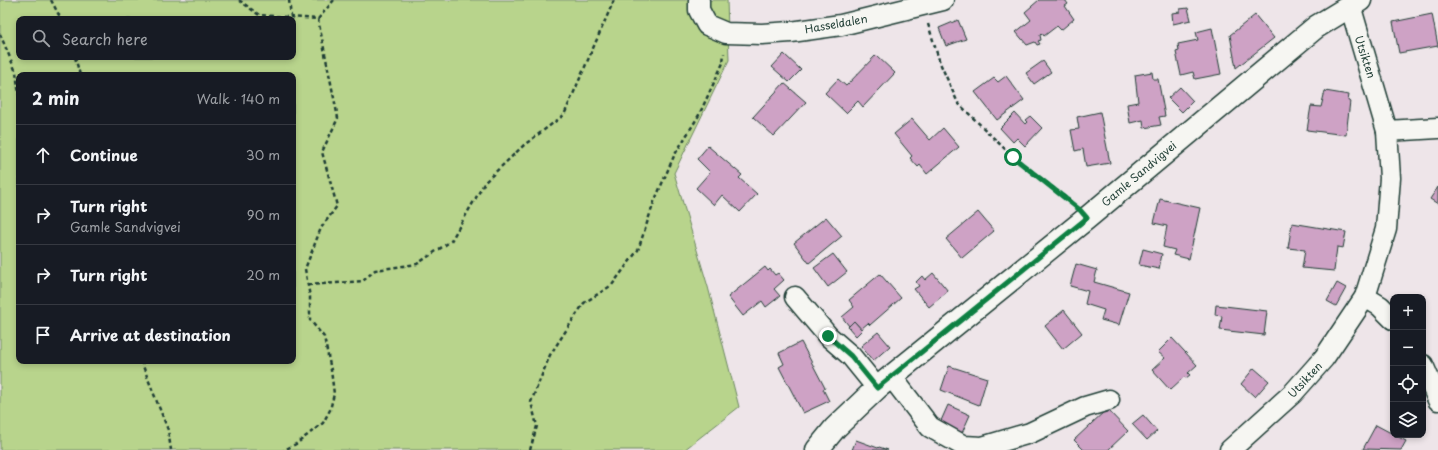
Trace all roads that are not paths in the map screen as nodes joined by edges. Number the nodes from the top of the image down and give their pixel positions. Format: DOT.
graph roads {
  1 [pos="699,0"];
  2 [pos="943,0"];
  3 [pos="1355,3"];
  4 [pos="1438,128"];
  5 [pos="1387,131"];
  6 [pos="795,297"];
  7 [pos="1365,297"];
  8 [pos="1390,316"];
  9 [pos="1423,366"];
  10 [pos="884,382"];
  11 [pos="1109,400"];
  12 [pos="1438,400"];
  13 [pos="817,450"];
  14 [pos="1230,450"];
  1 -- 2 [label="street, Hasseldalen"];
  3 -- 5 [label="street, Utsikten"];
  3 -- 10 [label="street, Gamle Sandvigvei"];
  4 -- 5 [label="street"];
  5 -- 7 [label="street, Utsikten"];
  6 -- 10 [label="street"];
  7 -- 8 [label="street"];
  7 -- 14 [label="street, Utsikten"];
  9 -- 12 [label="street"];
  10 -- 11 [label="street"];
  10 -- 13 [label="street, Gamle Sandvigvei"];
}
